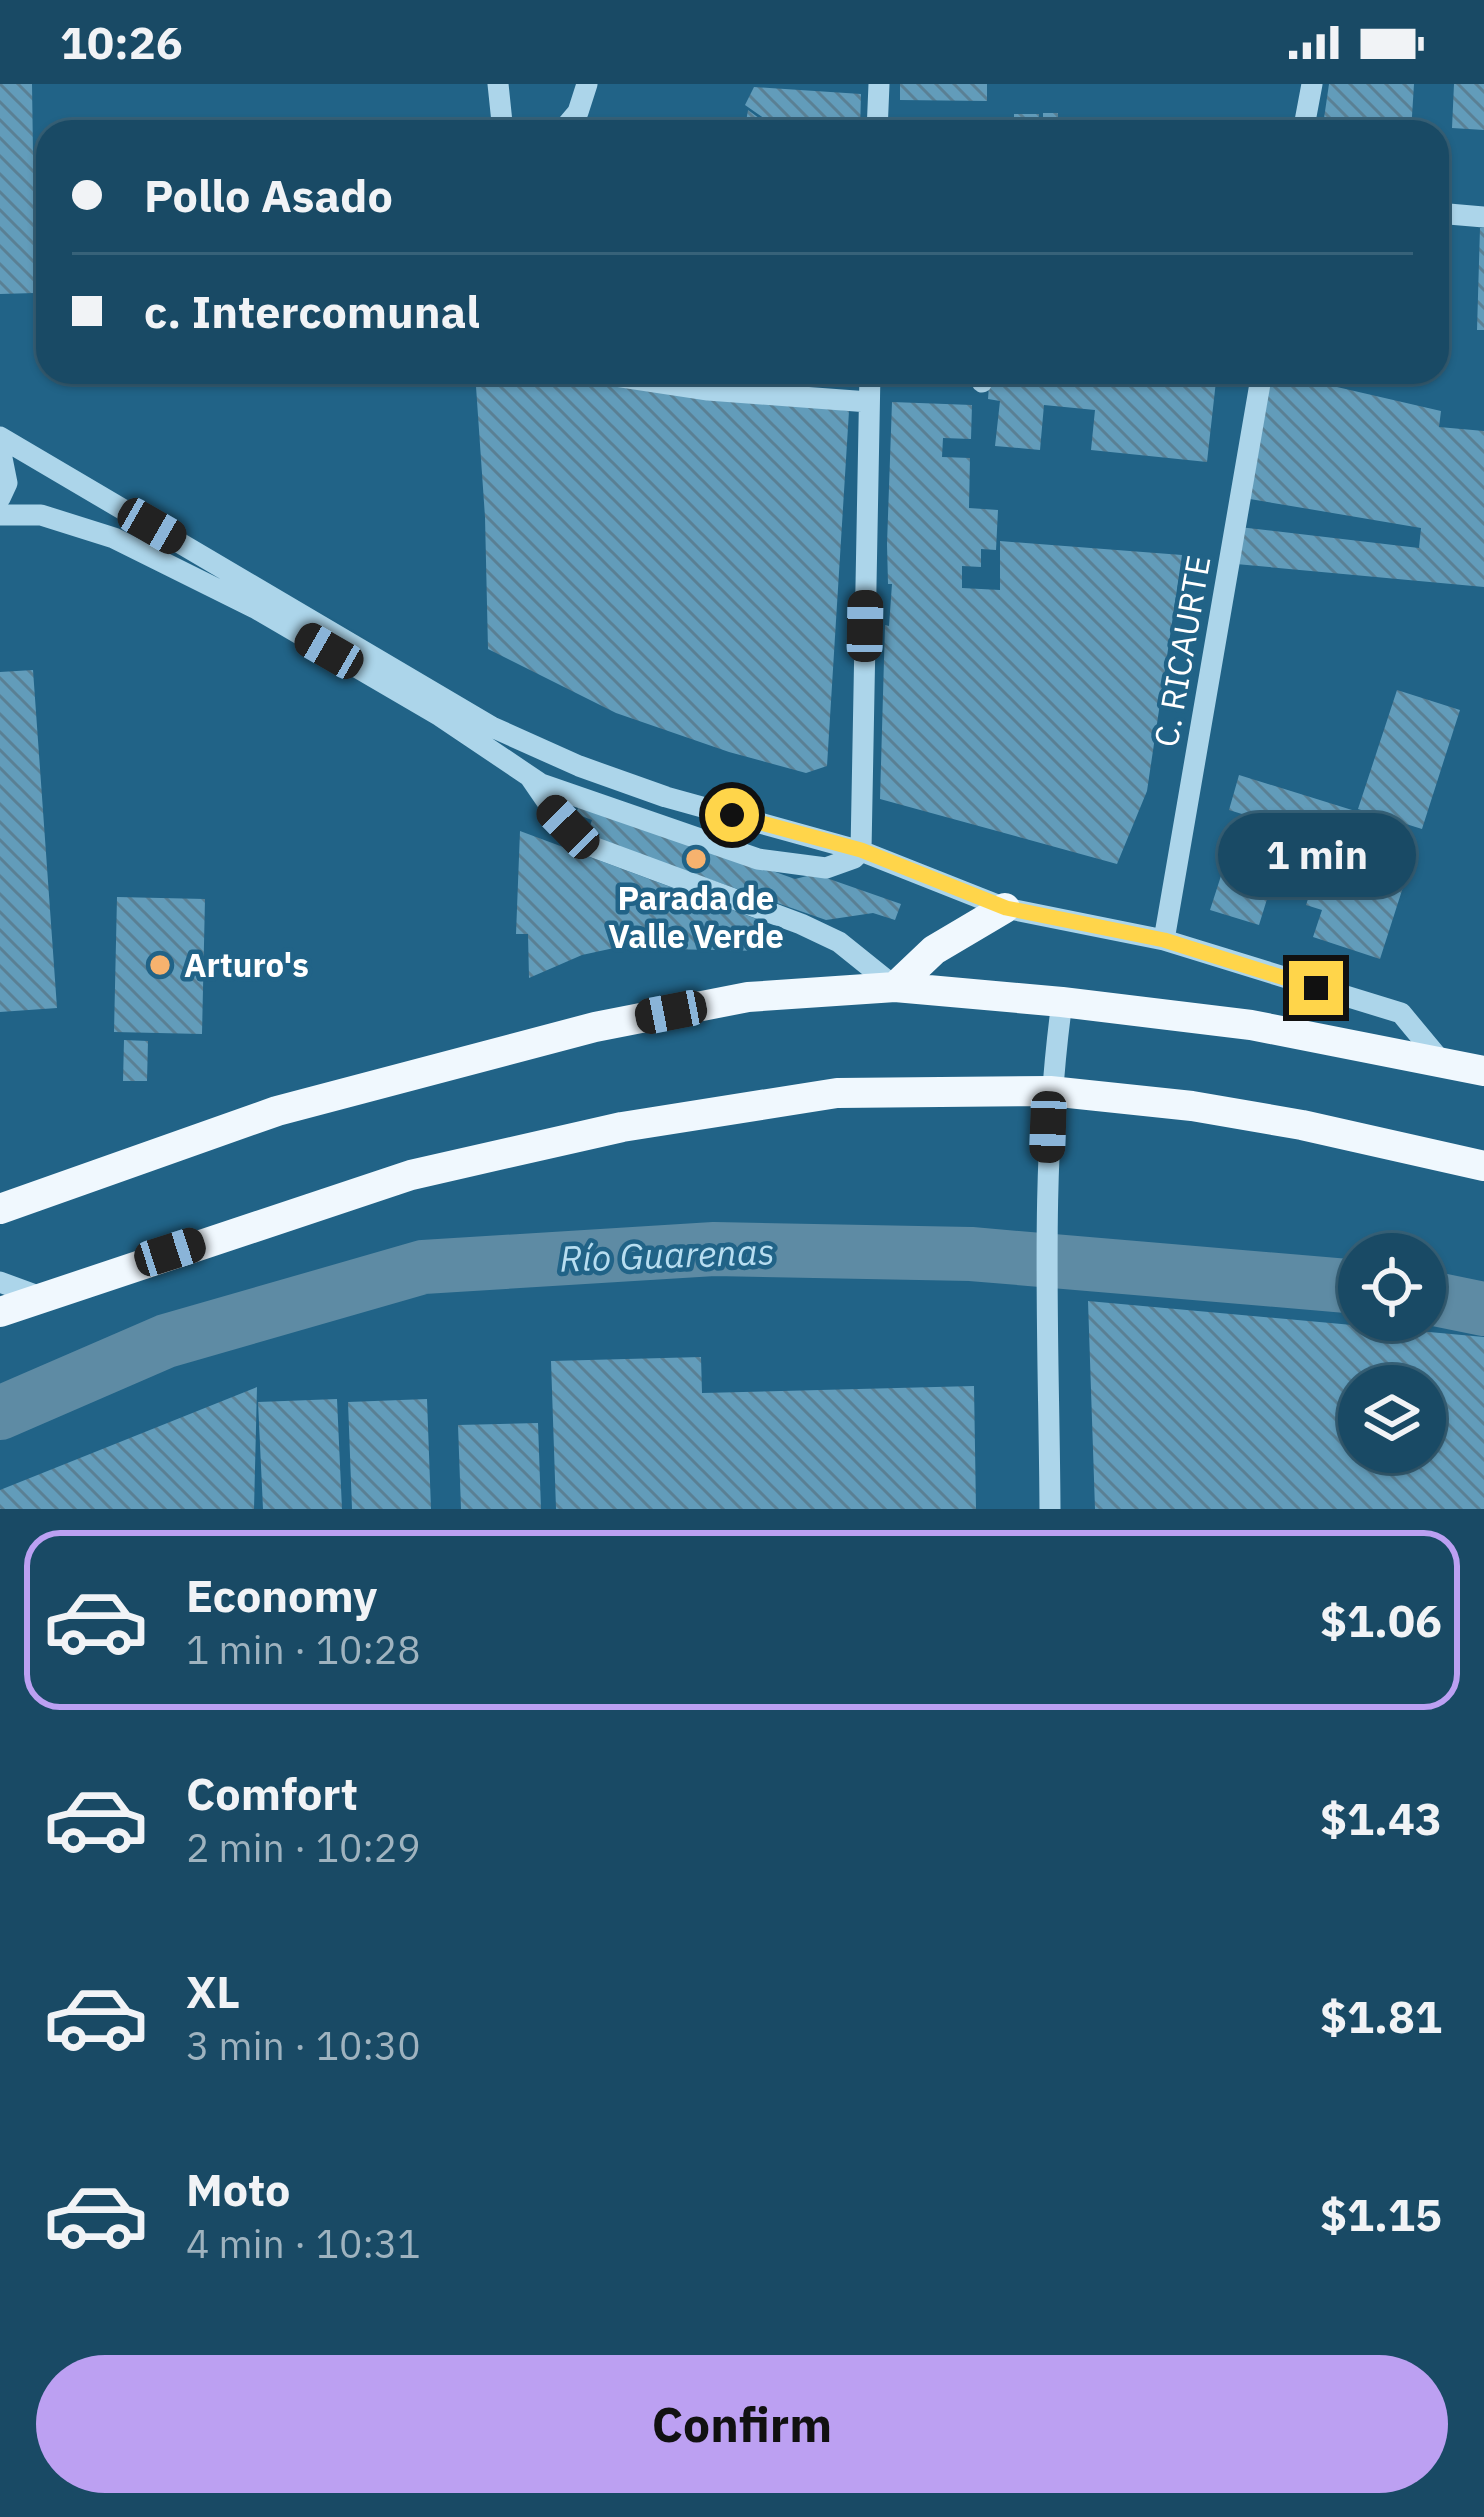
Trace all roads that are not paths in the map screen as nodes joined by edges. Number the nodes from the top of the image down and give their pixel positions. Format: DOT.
graph roads {
  1 [pos="498,84"];
  2 [pos="587,84"];
  3 [pos="879,84"];
  4 [pos="1312,84"];
  5 [pos="502,120"];
  6 [pos="571,120"];
  7 [pos="878,120"];
  8 [pos="1305,120"];
  9 [pos="1449,214"];
  10 [pos="1484,217"];
  11 [pos="668,384"];
  12 [pos="870,384"];
  13 [pos="1260,384"];
  14 [pos="869,402"];
  15 [pos="0,437"];
  16 [pos="0,448"];
  17 [pos="0,498"];
  18 [pos="0,515"];
  19 [pos="492,727"];
  20 [pos="526,772"];
  21 [pos="861,850"];
  22 [pos="1006,908"];
  23 [pos="1164,940"];
  24 [pos="895,987"];
  25 [pos="1062,1002"];
  26 [pos="1440,1060"];
  27 [pos="1484,1071"];
  28 [pos="1050,1091"];
  29 [pos="1484,1166"];
  30 [pos="0,1209"];
  31 [pos="0,1282"];
  32 [pos="41,1298"];
  33 [pos="0,1312"];
  34 [pos="1050,1509"];
  1 -- 5 [label="street"];
  2 -- 6 [label="street"];
  3 -- 7 [label="street"];
  4 -- 8 [label="street"];
  9 -- 10 [label="street"];
  11 -- 14 [label="street"];
  12 -- 14 [label="street"];
  13 -- 23 [label="street, C. RICAURTE"];
  14 -- 21 [label="street"];
  15 -- 19 [label="street"];
  16 -- 17 [label="street"];
  18 -- 20 [label="street"];
  19 -- 20 [label="street"];
  19 -- 21 [label="street"];
  20 -- 21 [label="street"];
  20 -- 24 [label="street"];
  21 -- 22 [label="street"];
  22 -- 23 [label="street"];
  22 -- 24 [label="main road"];
  23 -- 26 [label="street"];
  24 -- 25 [label="main road"];
  24 -- 30 [label="main road"];
  25 -- 26 [label="main road"];
  25 -- 28 [label="street"];
  26 -- 27 [label="main road"];
  28 -- 29 [label="main road"];
  28 -- 32 [label="main road"];
  28 -- 34 [label="street"];
  31 -- 32 [label="street"];
  32 -- 33 [label="main road"];
}
